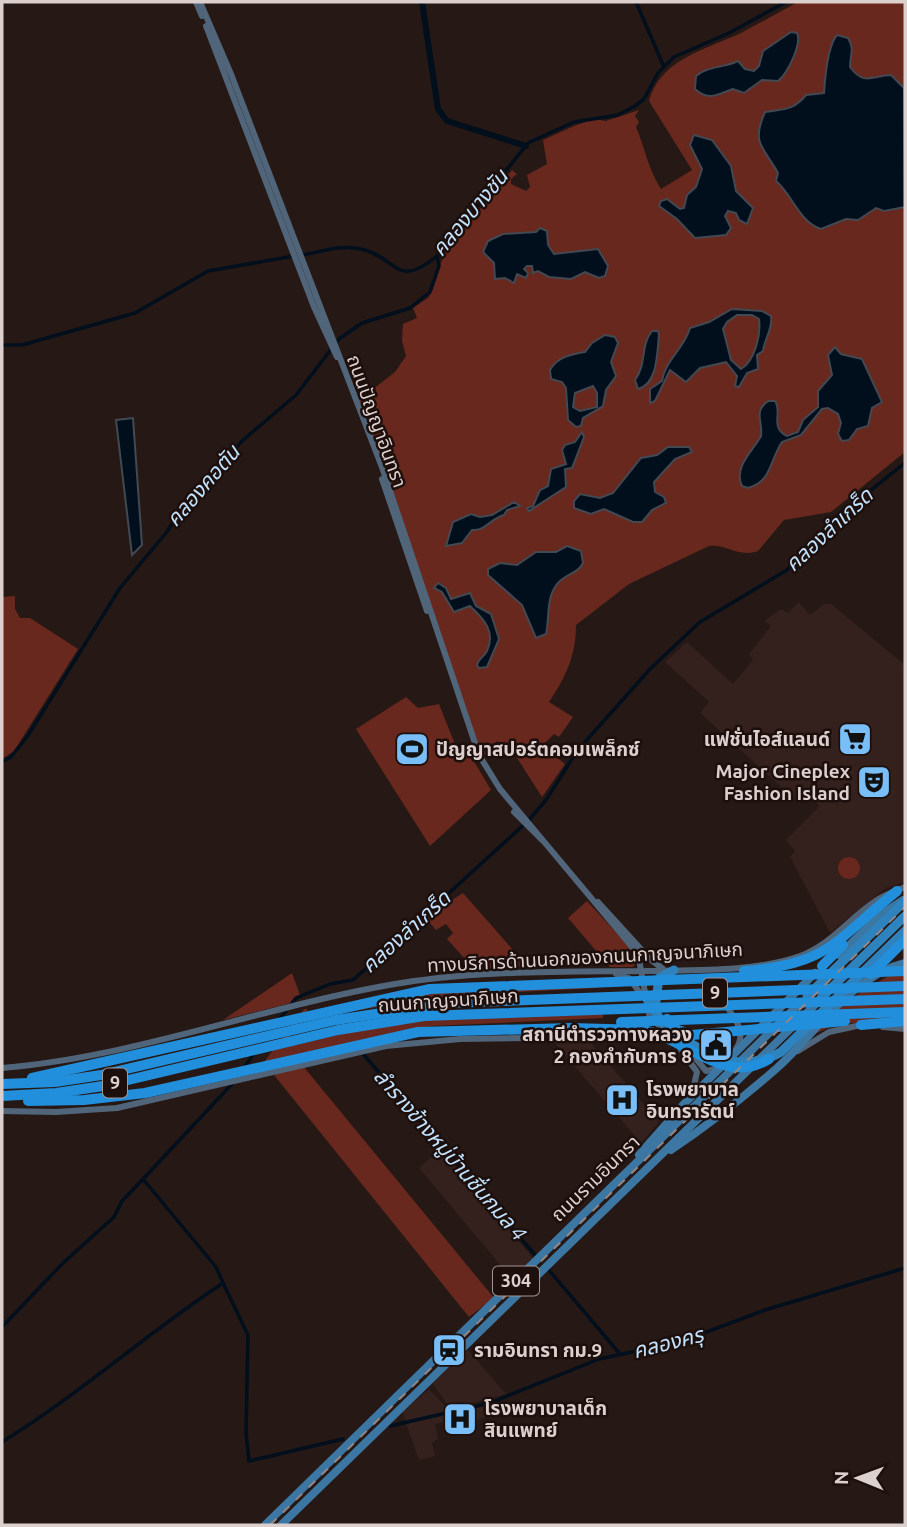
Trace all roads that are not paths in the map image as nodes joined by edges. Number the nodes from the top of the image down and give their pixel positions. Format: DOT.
graph roads {
  1 [pos="198,2"];
  2 [pos="580,885"];
  3 [pos="904,894"];
  4 [pos="905,916"];
  5 [pos="905,932"];
  6 [pos="905,940"];
  7 [pos="640,958"];
  8 [pos="905,963"];
  9 [pos="740,965"];
  10 [pos="822,966"];
  11 [pos="709,968"];
  12 [pos="687,970"];
  13 [pos="632,971"];
  14 [pos="643,971"];
  15 [pos="905,971"];
  16 [pos="610,972"];
  17 [pos="672,973"];
  18 [pos="619,974"];
  19 [pos="905,986"];
  20 [pos="850,994"];
  21 [pos="807,996"];
  22 [pos="821,998"];
  23 [pos="905,999"];
  24 [pos="648,1000"];
  25 [pos="904,1015"];
  26 [pos="662,1023"];
  27 [pos="632,1025"];
  28 [pos="861,1025"];
  29 [pos="905,1028"];
  30 [pos="539,1029"];
  31 [pos="460,1030"];
  32 [pos="289,1037"];
  33 [pos="528,1038"];
  34 [pos="675,1038"];
  35 [pos="740,1049"];
  36 [pos="684,1052"];
  37 [pos="790,1056"];
  38 [pos="769,1059"];
  39 [pos="2,1068"];
  40 [pos="7,1084"];
  41 [pos="2,1096"];
  42 [pos="684,1104"];
  43 [pos="2,1109"];
  44 [pos="654,1161"];
  45 [pos="625,1174"];
  46 [pos="263,1525"];
  47 [pos="279,1525"];
  1 -- 2 [label="main road, ถนนปัญญาอินทรา"];
  2 -- 7 [label="main road, ถนนปัญญาอินทรา"];
  2 -- 17 [label="main road, ถนนปัญญาอินทรา"];
  3 -- 9 [label="main road, ทางบริการด้านนอกของถนนกาญจนาภิเษก"];
  3 -- 10 [label="main road"];
  3 -- 10 [label="highway"];
  3 -- 17 [label="highway"];
  3 -- 21 [label="highway, ถนนรามอินทรา / 304"];
  4 -- 22 [label="highway, ถนนรามอินทรา / 304"];
  5 -- 38 [label="highway"];
  6 -- 20 [label="highway"];
  7 -- 13 [label="main road"];
  7 -- 14 [label="main road, ถนนปัญญาอินทรา"];
  8 -- 20 [label="main road"];
  9 -- 11 [label="main road, ทางบริการด้านนอกของถนนกาญจนาภิเษก"];
  9 -- 35 [label="main road"];
  10 -- 35 [label="main road"];
  11 -- 12 [label="main road, ทางบริการด้านนอกของถนนกาญจนาภิเษก"];
  11 -- 34 [label="main road"];
  12 -- 17 [label="main road, ทางบริการด้านนอกของถนนกาญจนาภิเษก"];
  12 -- 25 [label="highway"];
  13 -- 14 [label="main road, ทางบริการด้านนอกของถนนกาญจนาภิเษก"];
  13 -- 16 [label="main road, ทางบริการด้านนอกของถนนกาญจนาภิเษก"];
  14 -- 17 [label="main road, ทางบริการด้านนอกของถนนกาญจนาภิเษก"];
  14 -- 24 [label="main road, ถนนปัญญาอินทรา"];
  15 -- 17 [label="highway"];
  16 -- 18 [label="main road"];
  16 -- 39 [label="main road, ทางบริการด้านนอกของถนนกาญจนาภิเษก"];
  17 -- 26 [label="highway"];
  17 -- 40 [label="highway"];
  18 -- 24 [label="main road"];
  18 -- 24 [label="main road"];
  19 -- 32 [label="highway, ถนนกาญจนาภิเษก / 9"];
  20 -- 37 [label="main road"];
  21 -- 45 [label="main road, ถนนรามอินทรา / 304"];
  22 -- 44 [label="main road, ถนนรามอินทรา / 304"];
  23 -- 32 [label="highway, ถนนกาญจนาภิเษก / 9"];
  24 -- 26 [label="highway"];
  24 -- 34 [label="main road, ถนนปัญญาอินทรา"];
  25 -- 27 [label="highway"];
  25 -- 28 [label="highway"];
  26 -- 34 [label="highway"];
  27 -- 30 [label="highway"];
  27 -- 31 [label="highway"];
  27 -- 38 [label="highway"];
  28 -- 29 [label="main road"];
  28 -- 37 [label="main road"];
  30 -- 31 [label="highway"];
  30 -- 36 [label="highway"];
  31 -- 41 [label="highway"];
  32 -- 40 [label="highway, ถนนกาญจนาภิเษก / 9"];
  32 -- 41 [label="highway, ถนนกาญจนาภิเษก / 9"];
  33 -- 43 [label="main road"];
  34 -- 36 [label="main road, ถนนปัญญาอินทรา"];
  34 -- 38 [label="highway"];
  35 -- 42 [label="main road"];
  36 -- 42 [label="main road, ถนนปัญญาอินทรา"];
  37 -- 44 [label="main road"];
  42 -- 45 [label="main road"];
  44 -- 47 [label="main road, ถนนรามอินทรา / 304"];
  45 -- 46 [label="main road, ถนนรามอินทรา / 304"];
}
